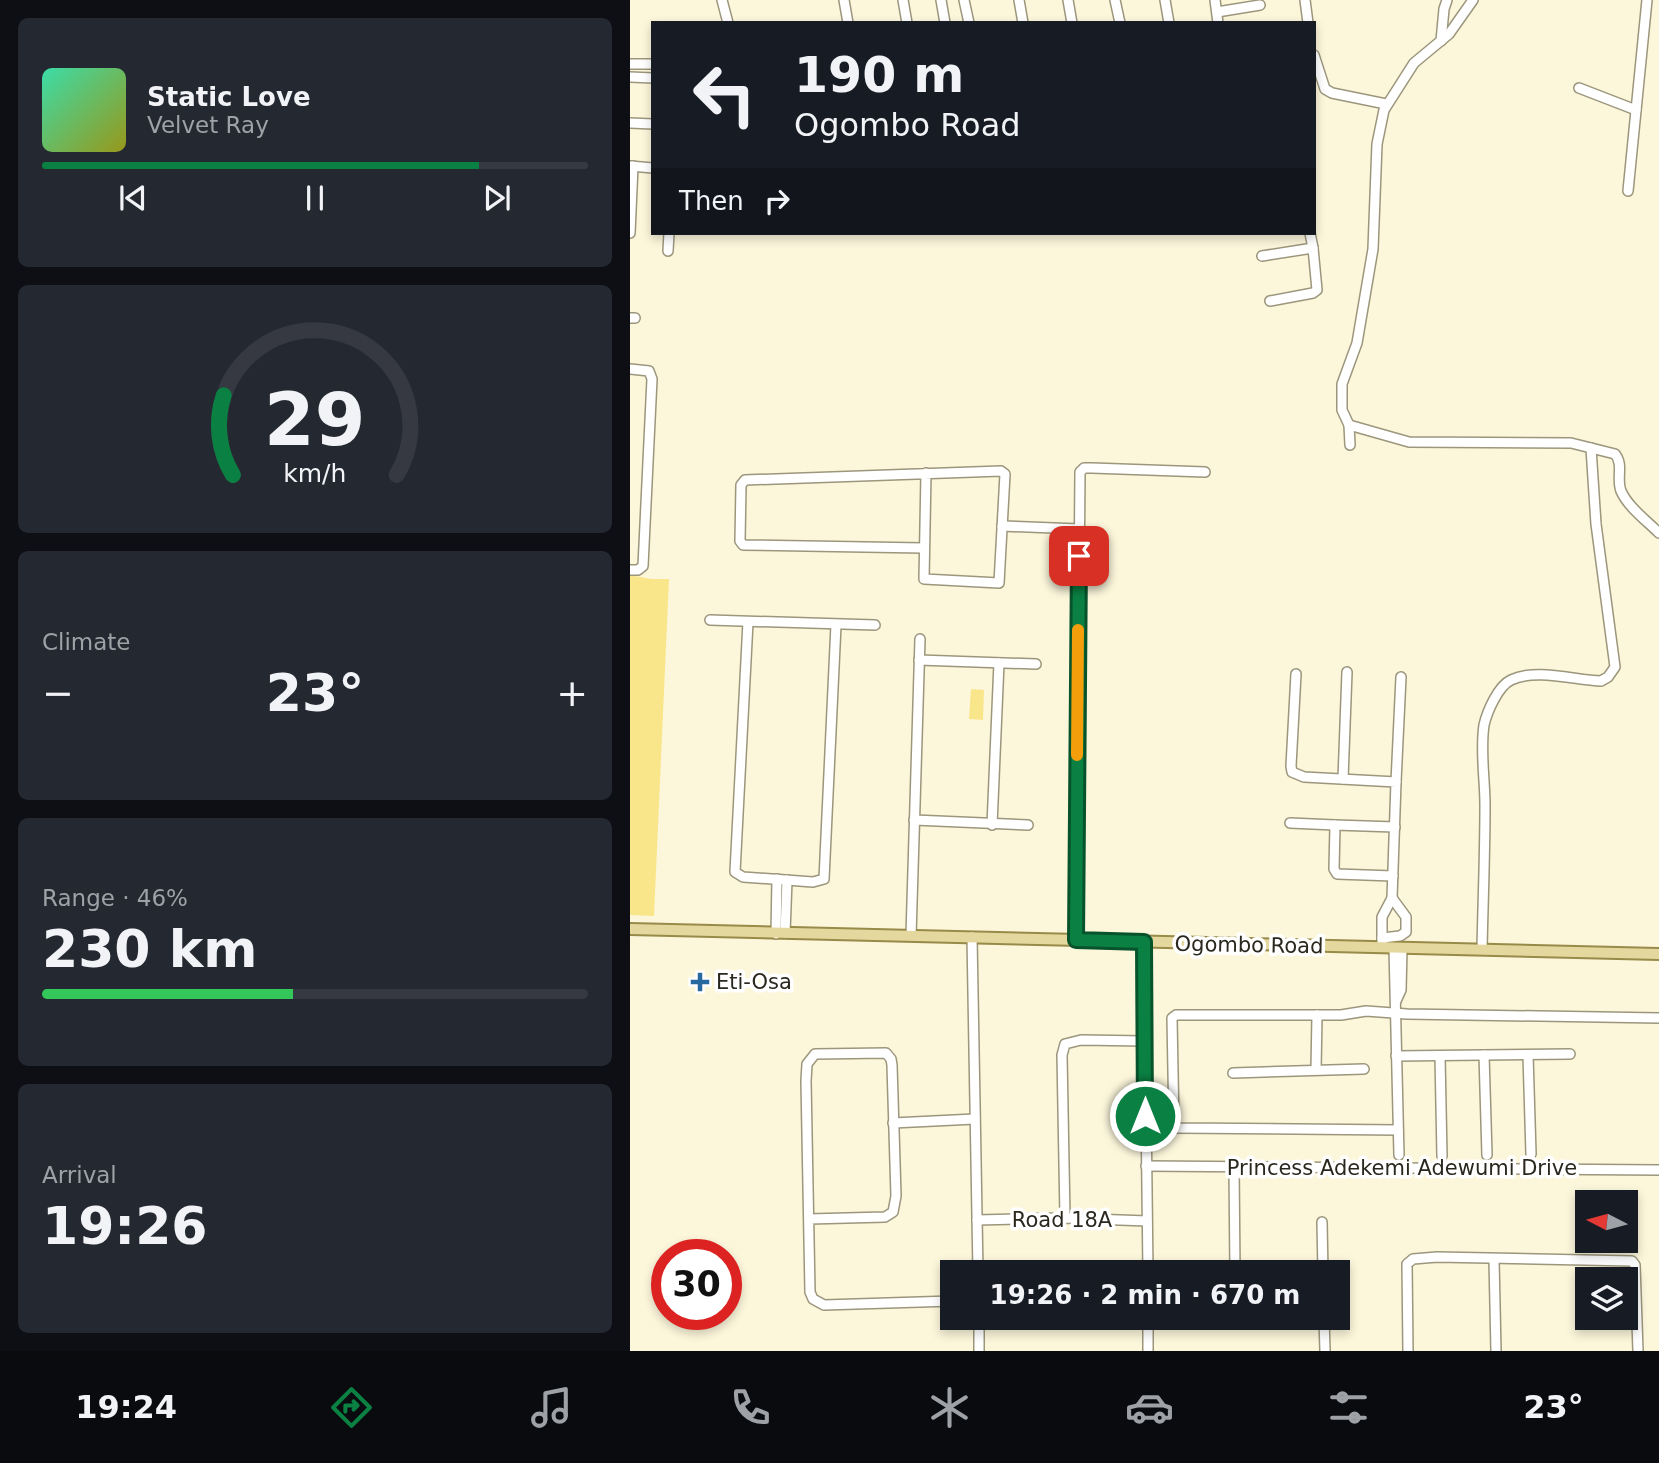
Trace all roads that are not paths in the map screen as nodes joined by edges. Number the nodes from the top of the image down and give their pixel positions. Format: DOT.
graph roads {
  1 [pos="722,0"];
  2 [pos="844,0"];
  3 [pos="903,0"];
  4 [pos="940,0"];
  5 [pos="964,0"];
  6 [pos="1019,0"];
  7 [pos="1068,0"];
  8 [pos="1115,0"];
  9 [pos="1165,0"];
  10 [pos="1215,0"];
  11 [pos="1305,0"];
  12 [pos="1447,0"];
  13 [pos="1473,0"];
  14 [pos="1647,0"];
  15 [pos="1260,5"];
  16 [pos="1217,12"];
  17 [pos="727,21"];
  18 [pos="848,21"];
  19 [pos="907,21"];
  20 [pos="945,21"];
  21 [pos="969,21"];
  22 [pos="1023,21"];
  23 [pos="1072,21"];
  24 [pos="1120,21"];
  25 [pos="1169,21"];
  26 [pos="1218,21"];
  27 [pos="1308,21"];
  28 [pos="1441,41"];
  29 [pos="1316,61"];
  30 [pos="630,64"];
  31 [pos="651,64"];
  32 [pos="630,77"];
  33 [pos="651,78"];
  34 [pos="1578,88"];
  35 [pos="1386,104"];
  36 [pos="1636,110"];
  37 [pos="630,124"];
  38 [pos="651,124"];
  39 [pos="631,166"];
  40 [pos="651,167"];
  41 [pos="1628,191"];
  42 [pos="630,233"];
  43 [pos="669,235"];
  44 [pos="1310,235"];
  45 [pos="1313,248"];
  46 [pos="668,251"];
  47 [pos="1262,256"];
  48 [pos="1270,301"];
  49 [pos="630,369"];
  50 [pos="1349,425"];
  51 [pos="1350,445"];
  52 [pos="1591,448"];
  53 [pos="1205,472"];
  54 [pos="926,473"];
  55 [pos="1002,526"];
  56 [pos="1079,529"];
  57 [pos="1659,533"];
  58 [pos="923,548"];
  59 [pos="630,570"];
  60 [pos="710,620"];
  61 [pos="748,622"];
  62 [pos="836,625"];
  63 [pos="875,625"];
  64 [pos="920,639"];
  65 [pos="919,660"];
  66 [pos="999,663"];
  67 [pos="1036,664"];
  68 [pos="1347,671"];
  69 [pos="1296,674"];
  70 [pos="1401,677"];
  71 [pos="1343,779"];
  72 [pos="1396,782"];
  73 [pos="914,820"];
  74 [pos="1290,822"];
  75 [pos="992,825"];
  76 [pos="1028,825"];
  77 [pos="1335,825"];
  78 [pos="1395,827"];
  79 [pos="1393,876"];
  80 [pos="782,880"];
  81 [pos="1392,898"];
  82 [pos="630,929"];
  83 [pos="780,934"];
  84 [pos="911,936"];
  85 [pos="972,937"];
  86 [pos="1076,940"];
  87 [pos="1144,942"];
  88 [pos="1382,942"];
  89 [pos="1398,948"];
  90 [pos="1482,949"];
  91 [pos="1659,954"];
  92 [pos="1396,1007"];
  93 [pos="1317,1015"];
  94 [pos="1659,1018"];
  95 [pos="1144,1041"];
  96 [pos="1570,1054"];
  97 [pos="1484,1055"];
  98 [pos="1528,1055"];
  99 [pos="1396,1056"];
  100 [pos="1440,1056"];
  101 [pos="1364,1069"];
  102 [pos="1317,1070"];
  103 [pos="1233,1073"];
  104 [pos="975,1119"];
  105 [pos="893,1123"];
  106 [pos="1398,1130"];
  107 [pos="1531,1154"];
  108 [pos="1399,1155"];
  109 [pos="1487,1155"];
  110 [pos="1442,1156"];
  111 [pos="1146,1166"];
  112 [pos="1234,1166"];
  113 [pos="1659,1170"];
  114 [pos="1065,1218"];
  115 [pos="809,1219"];
  116 [pos="977,1220"];
  117 [pos="1147,1221"];
  118 [pos="1322,1222"];
  119 [pos="978,1260"];
  120 [pos="1147,1260"];
  121 [pos="1236,1260"];
  122 [pos="1323,1260"];
  123 [pos="1494,1260"];
  124 [pos="940,1301"];
  125 [pos="979,1330"];
  126 [pos="1148,1330"];
  127 [pos="1324,1330"];
  128 [pos="979,1351"];
  129 [pos="1148,1351"];
  130 [pos="1325,1351"];
  131 [pos="1408,1351"];
  132 [pos="1496,1351"];
  133 [pos="1638,1351"];
  1 -- 17 [label="street"];
  2 -- 18 [label="street"];
  3 -- 19 [label="street"];
  4 -- 20 [label="street"];
  5 -- 21 [label="street"];
  6 -- 22 [label="street"];
  7 -- 23 [label="street"];
  8 -- 24 [label="street"];
  9 -- 25 [label="street"];
  10 -- 16 [label="street"];
  11 -- 27 [label="street"];
  12 -- 28 [label="street"];
  13 -- 28 [label="street"];
  14 -- 36 [label="street"];
  15 -- 16 [label="street"];
  16 -- 26 [label="street"];
  28 -- 35 [label="street"];
  29 -- 35 [label="street"];
  30 -- 31 [label="street"];
  32 -- 33 [label="street"];
  34 -- 36 [label="street"];
  35 -- 50 [label="street"];
  36 -- 41 [label="street"];
  37 -- 38 [label="street"];
  39 -- 40 [label="street"];
  39 -- 42 [label="street"];
  43 -- 46 [label="street"];
  44 -- 45 [label="street"];
  45 -- 47 [label="street"];
  45 -- 48 [label="street"];
  49 -- 59 [label="street"];
  50 -- 51 [label="street"];
  50 -- 52 [label="street"];
  52 -- 57 [label="street"];
  52 -- 90 [label="street"];
  53 -- 56 [label="street"];
  54 -- 55 [label="street"];
  54 -- 58 [label="street"];
  54 -- 58 [label="street"];
  55 -- 56 [label="street"];
  55 -- 58 [label="street"];
  56 -- 86 [label="street"];
  60 -- 61 [label="street"];
  61 -- 62 [label="street"];
  61 -- 80 [label="street"];
  62 -- 63 [label="street"];
  62 -- 80 [label="street"];
  64 -- 65 [label="street"];
  65 -- 66 [label="street"];
  65 -- 73 [label="street"];
  66 -- 67 [label="street"];
  66 -- 75 [label="street"];
  68 -- 71 [label="street"];
  69 -- 71 [label="street"];
  70 -- 72 [label="street"];
  71 -- 72 [label="street"];
  72 -- 78 [label="street"];
  73 -- 75 [label="street"];
  73 -- 84 [label="street"];
  74 -- 77 [label="street"];
  75 -- 76 [label="street"];
  77 -- 78 [label="street"];
  77 -- 79 [label="street"];
  78 -- 79 [label="street"];
  79 -- 81 [label="street"];
  80 -- 83 [label="street"];
  81 -- 88 [label="street"];
  81 -- 88 [label="street"];
  82 -- 83 [label="main road, Ogombo Road"];
  83 -- 84 [label="main road, Ogombo Road"];
  84 -- 85 [label="main road, Ogombo Road"];
  85 -- 86 [label="main road, Ogombo Road"];
  85 -- 104 [label="street"];
  86 -- 87 [label="main road, Ogombo Road"];
  87 -- 88 [label="main road, Ogombo Road"];
  87 -- 95 [label="street"];
  88 -- 89 [label="main road, Ogombo Road"];
  89 -- 90 [label="main road, Ogombo Road"];
  89 -- 92 [label="street"];
  90 -- 91 [label="main road, Ogombo Road"];
  92 -- 93 [label="street"];
  92 -- 94 [label="street"];
  92 -- 99 [label="street"];
  93 -- 102 [label="street"];
  93 -- 106 [label="street"];
  95 -- 111 [label="street"];
  95 -- 114 [label="street"];
  96 -- 98 [label="street"];
  97 -- 98 [label="street"];
  97 -- 100 [label="street"];
  97 -- 109 [label="street"];
  98 -- 107 [label="street"];
  99 -- 100 [label="street"];
  99 -- 106 [label="street"];
  100 -- 110 [label="street"];
  101 -- 102 [label="street"];
  102 -- 103 [label="street"];
  104 -- 105 [label="street"];
  104 -- 116 [label="street"];
  105 -- 115 [label="street"];
  105 -- 115 [label="street"];
  106 -- 108 [label="street"];
  111 -- 112 [label="street, Princess Adekemi Adewumi Drive"];
  111 -- 117 [label="street"];
  112 -- 113 [label="street, Princess Adekemi Adewumi Drive"];
  112 -- 121 [label="street"];
  114 -- 116 [label="street, Road 18A"];
  114 -- 117 [label="street, Road 18A"];
  115 -- 124 [label="street"];
  116 -- 119 [label="street"];
  117 -- 120 [label="street"];
  118 -- 122 [label="street"];
  123 -- 131 [label="street"];
  123 -- 132 [label="street"];
  123 -- 133 [label="street"];
  125 -- 128 [label="street"];
  126 -- 129 [label="street"];
  127 -- 130 [label="street"];
}
